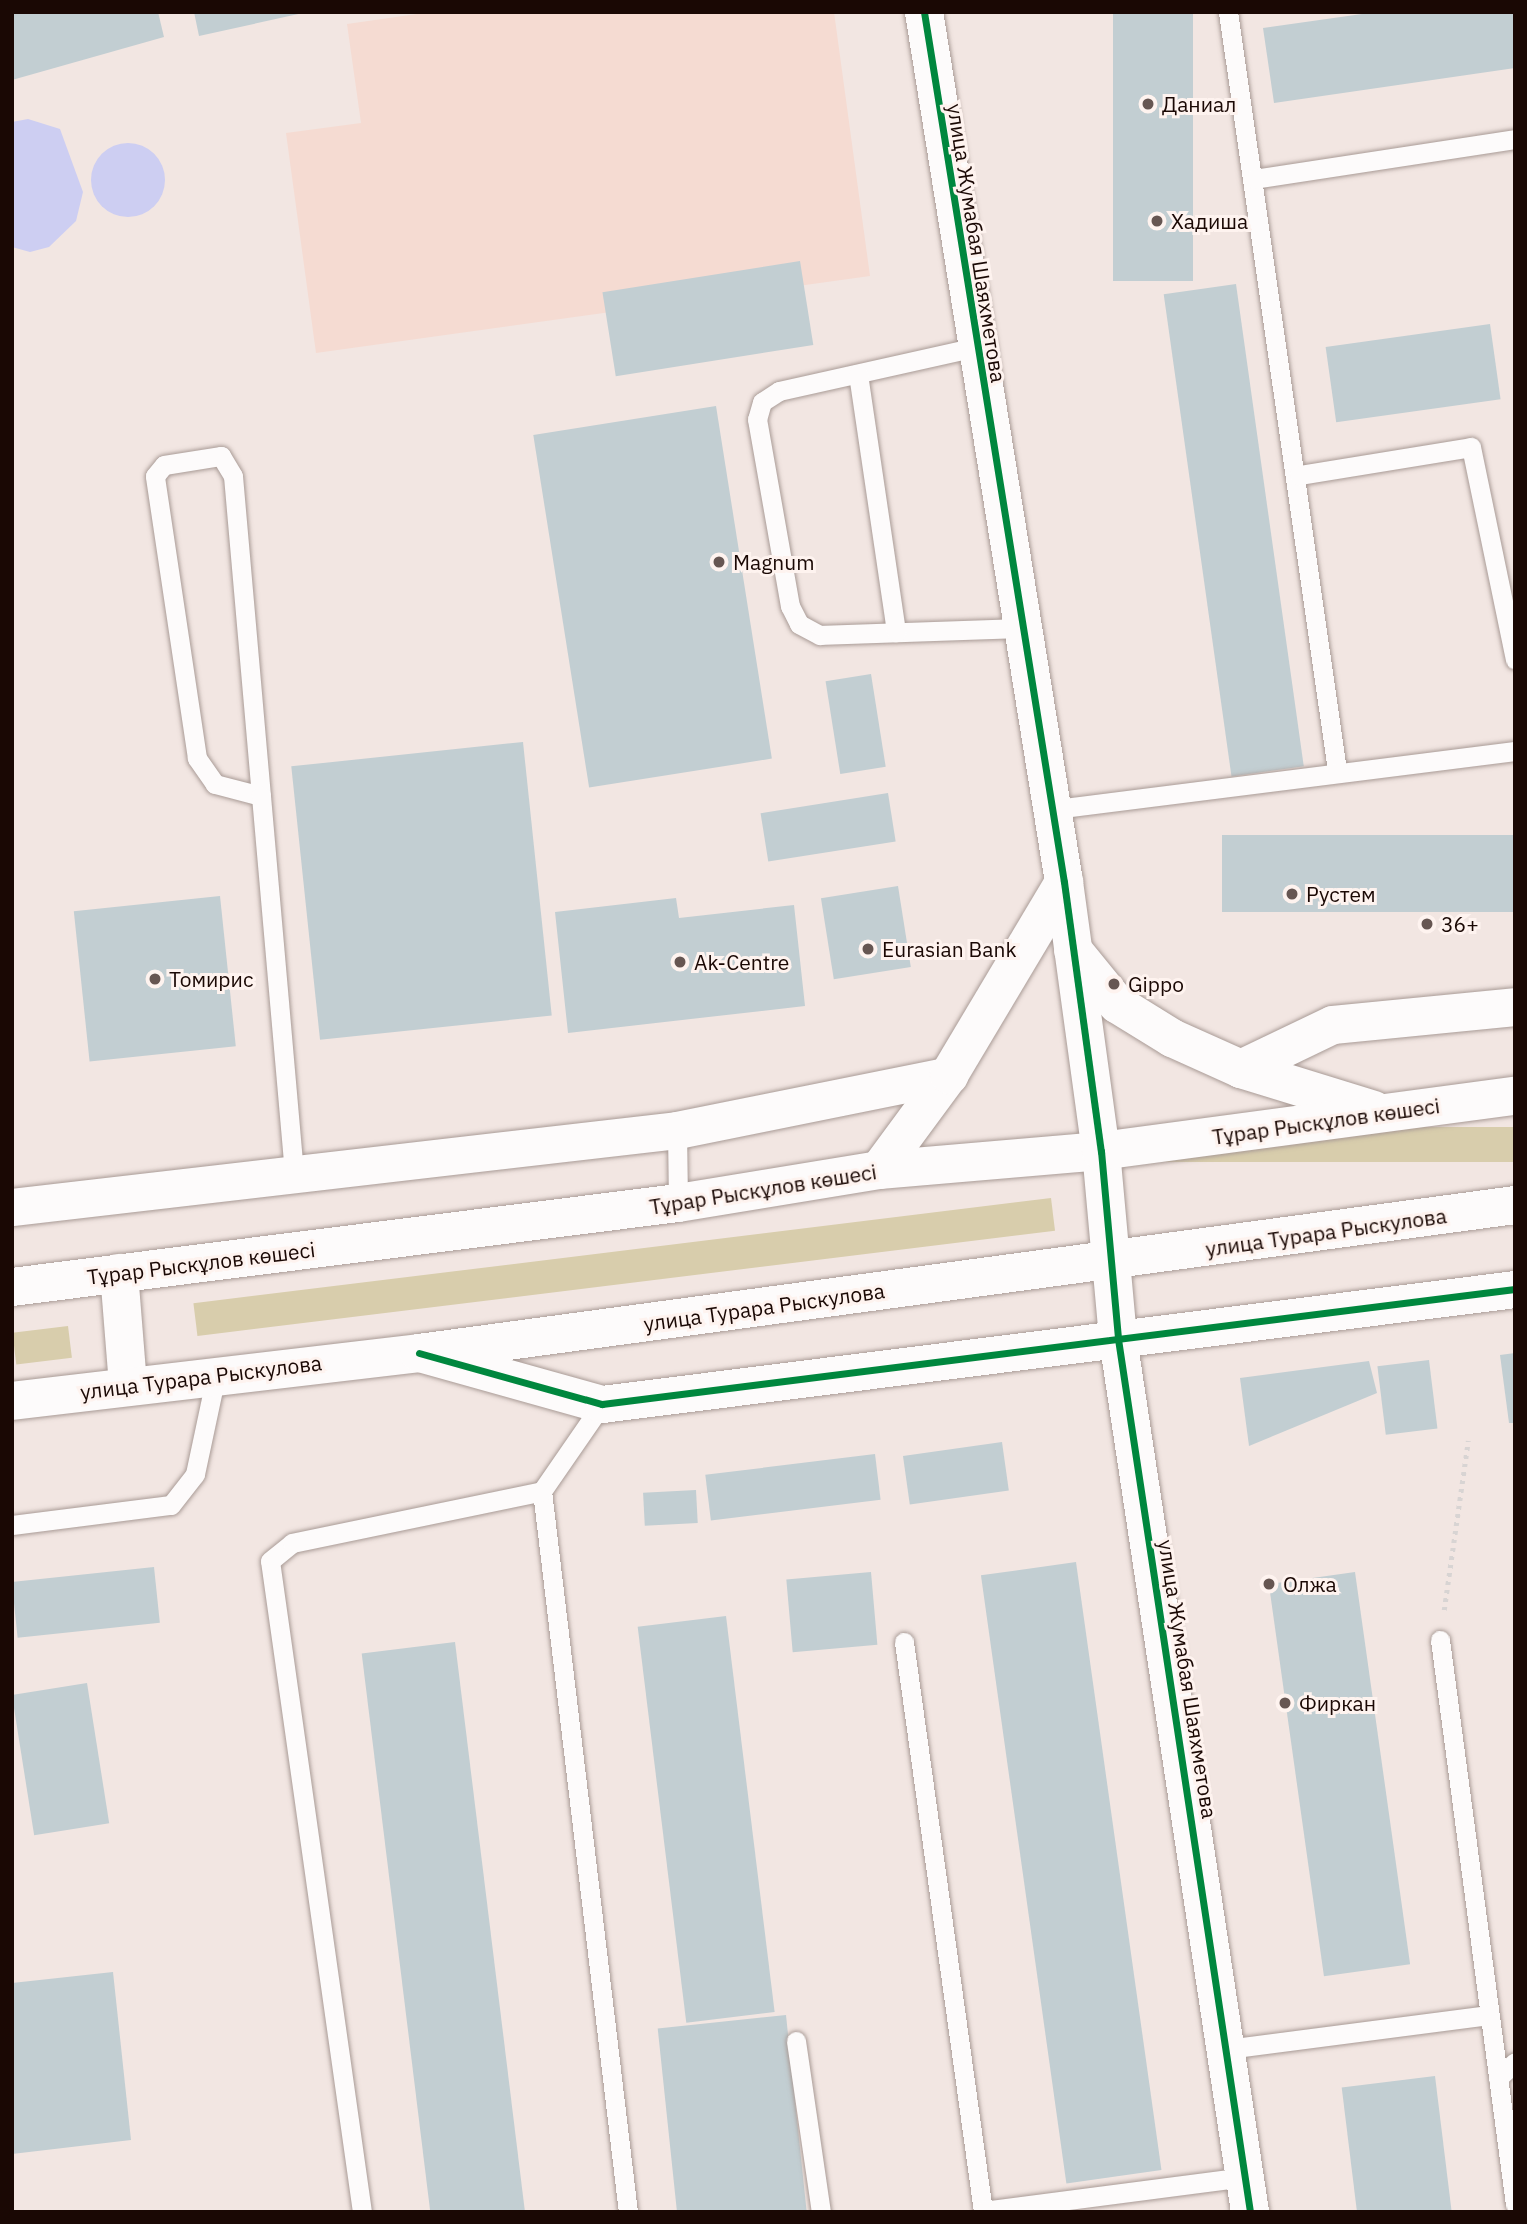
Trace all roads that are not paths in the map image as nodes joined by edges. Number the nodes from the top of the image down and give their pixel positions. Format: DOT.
graph roads {
  1 [pos="924,12"];
  2 [pos="1228,12"];
  3 [pos="1515,139"];
  4 [pos="1254,179"];
  5 [pos="976,347"];
  6 [pos="858,373"];
  7 [pos="1299,475"];
  8 [pos="1018,628"];
  9 [pos="896,632"];
  10 [pos="1515,660"];
  11 [pos="1515,751"];
  12 [pos="1337,770"];
  13 [pos="261,796"];
  14 [pos="1048,810"];
  15 [pos="1064,882"];
  16 [pos="1073,950"];
  17 [pos="1515,1007"];
  18 [pos="1241,1069"];
  19 [pos="949,1076"];
  20 [pos="1515,1096"];
  21 [pos="1386,1113"];
  22 [pos="677,1130"];
  23 [pos="1101,1151"];
  24 [pos="879,1170"];
  25 [pos="294,1174"];
  26 [pos="678,1203"];
  27 [pos="1515,1205"];
  28 [pos="12,1206"];
  29 [pos="1110,1262"];
  30 [pos="119,1273"];
  31 [pos="12,1287"];
  32 [pos="1515,1289"];
  33 [pos="1118,1339"];
  34 [pos="419,1353"];
  35 [pos="216,1375"];
  36 [pos="128,1384"];
  37 [pos="12,1401"];
  38 [pos="602,1404"];
  39 [pos="542,1491"];
  40 [pos="12,1525"];
  41 [pos="1440,1640"];
  42 [pos="904,1642"];
  43 [pos="1489,2015"];
  44 [pos="796,2041"];
  45 [pos="1227,2049"];
  46 [pos="1515,2063"];
  47 [pos="1498,2078"];
  48 [pos="1247,2195"];
  49 [pos="1515,2204"];
  50 [pos="983,2211"];
  51 [pos="362,2212"];
  52 [pos="628,2212"];
  53 [pos="821,2212"];
  54 [pos="973,2212"];
  1 -- 5 [label="main road, улица Жумабая Шаяхметова"];
  2 -- 4 [label="lane"];
  3 -- 4 [label="lane"];
  4 -- 7 [label="lane"];
  5 -- 6 [label="lane"];
  5 -- 8 [label="main road, улица Жумабая Шаяхметова"];
  6 -- 9 [label="lane"];
  6 -- 9 [label="lane"];
  7 -- 10 [label="lane"];
  7 -- 12 [label="lane"];
  8 -- 9 [label="lane"];
  8 -- 14 [label="main road, улица Жумабая Шаяхметова"];
  11 -- 12 [label="lane"];
  12 -- 14 [label="lane"];
  13 -- 13 [label="lane"];
  13 -- 25 [label="lane"];
  14 -- 15 [label="main road, улица Жумабая Шаяхметова"];
  15 -- 16 [label="main road, улица Жумабая Шаяхметова"];
  15 -- 19 [label="main road"];
  16 -- 18 [label="main road"];
  16 -- 23 [label="main road, улица Жумабая Шаяхметова"];
  17 -- 18 [label="main road"];
  18 -- 21 [label="main road"];
  19 -- 22 [label="street"];
  19 -- 24 [label="main road"];
  20 -- 21 [label="main road, Тұрар Рыскұлов көшесі"];
  21 -- 23 [label="main road, Тұрар Рыскұлов көшесі"];
  22 -- 25 [label="street"];
  22 -- 26 [label="lane"];
  23 -- 24 [label="main road, Тұрар Рыскұлов көшесі"];
  23 -- 29 [label="main road, улица Жумабая Шаяхметова"];
  24 -- 26 [label="main road, Тұрар Рыскұлов көшесі"];
  25 -- 28 [label="street"];
  26 -- 30 [label="main road, Тұрар Рыскұлов көшесі"];
  27 -- 29 [label="main road, улица Турара Рыскулова"];
  29 -- 33 [label="main road, улица Жумабая Шаяхметова"];
  29 -- 34 [label="main road, улица Турара Рыскулова"];
  30 -- 31 [label="main road, Тұрар Рыскұлов көшесі"];
  30 -- 36 [label="main road"];
  32 -- 33 [label="street"];
  33 -- 38 [label="street"];
  33 -- 45 [label="main road, улица Жумабая Шаяхметова"];
  34 -- 35 [label="main road, улица Турара Рыскулова"];
  34 -- 38 [label="street"];
  35 -- 36 [label="main road, улица Турара Рыскулова"];
  35 -- 40 [label="lane"];
  36 -- 37 [label="main road, улица Турара Рыскулова"];
  38 -- 39 [label="lane"];
  39 -- 51 [label="lane"];
  39 -- 52 [label="lane"];
  41 -- 43 [label="lane"];
  42 -- 50 [label="lane"];
  43 -- 45 [label="lane"];
  43 -- 47 [label="lane"];
  44 -- 53 [label="lane"];
  45 -- 48 [label="main road, улица Жумабая Шаяхметова"];
  46 -- 47 [label="lane"];
  47 -- 49 [label="lane"];
  48 -- 50 [label="lane"];
  50 -- 54 [label="lane"];
}
